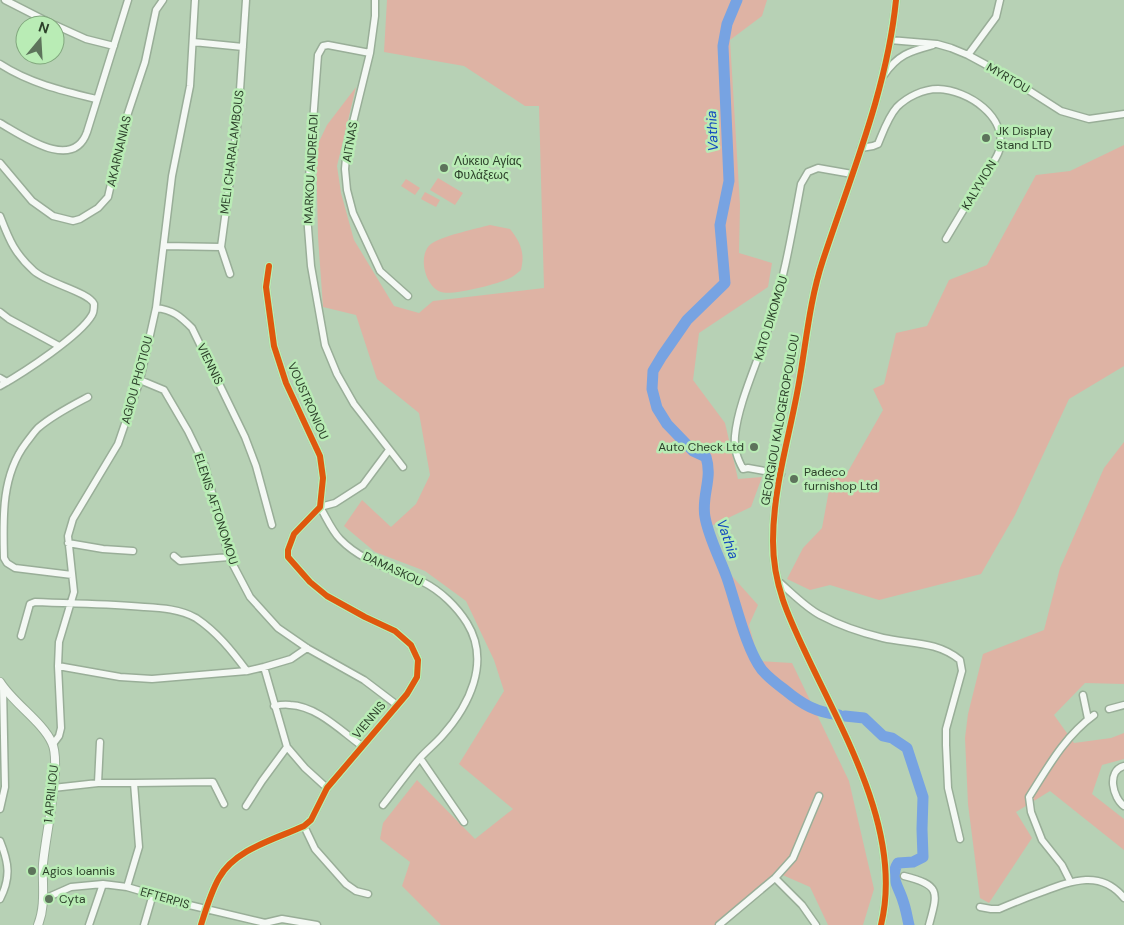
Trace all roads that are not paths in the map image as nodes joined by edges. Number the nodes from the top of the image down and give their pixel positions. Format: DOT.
graph roads {
  1 [pos="5,0"];
  2 [pos="128,0"];
  3 [pos="163,0"];
  4 [pos="195,0"];
  5 [pos="246,0"];
  6 [pos="375,0"];
  7 [pos="896,0"];
  8 [pos="1000,0"];
  9 [pos="34,15"];
  10 [pos="65,30"];
  11 [pos="890,40"];
  12 [pos="193,42"];
  13 [pos="937,44"];
  14 [pos="114,46"];
  15 [pos="243,48"];
  16 [pos="370,53"];
  17 [pos="968,55"];
  18 [pos="0,64"];
  19 [pos="881,80"];
  20 [pos="96,99"];
  21 [pos="1124,114"];
  22 [pos="0,123"];
  23 [pos="861,148"];
  24 [pos="0,163"];
  25 [pos="852,174"];
  26 [pos="0,216"];
  27 [pos="946,239"];
  28 [pos="164,246"];
  29 [pos="221,247"];
  30 [pos="269,266"];
  31 [pos="230,274"];
  32 [pos="408,296"];
  33 [pos="156,308"];
  34 [pos="0,312"];
  35 [pos="59,346"];
  36 [pos="0,378"];
  37 [pos="140,380"];
  38 [pos="7,382"];
  39 [pos="0,386"];
  40 [pos="88,397"];
  41 [pos="389,450"];
  42 [pos="404,467"];
  43 [pos="781,474"];
  44 [pos="2,505"];
  45 [pos="320,507"];
  46 [pos="272,525"];
  47 [pos="68,543"];
  48 [pos="133,551"];
  49 [pos="174,556"];
  50 [pos="229,557"];
  51 [pos="72,575"];
  52 [pos="778,581"];
  53 [pos="71,604"];
  54 [pos="21,636"];
  55 [pos="307,648"];
  56 [pos="58,666"];
  57 [pos="264,668"];
  58 [pos="247,671"];
  59 [pos="2,684"];
  60 [pos="1083,695"];
  61 [pos="397,704"];
  62 [pos="1124,705"];
  63 [pos="274,706"];
  64 [pos="1109,709"];
  65 [pos="2,710"];
  66 [pos="100,742"];
  67 [pos="53,744"];
  68 [pos="362,746"];
  69 [pos="287,747"];
  70 [pos="420,758"];
  71 [pos="1124,766"];
  72 [pos="98,783"];
  73 [pos="134,783"];
  74 [pos="53,788"];
  75 [pos="327,788"];
  76 [pos="819,796"];
  77 [pos="224,804"];
  78 [pos="246,806"];
  79 [pos="383,806"];
  80 [pos="1124,806"];
  81 [pos="0,809"];
  82 [pos="464,822"];
  83 [pos="304,826"];
  84 [pos="960,839"];
  85 [pos="0,841"];
  86 [pos="904,876"];
  87 [pos="775,878"];
  88 [pos="1070,881"];
  89 [pos="103,884"];
  90 [pos="127,887"];
  91 [pos="1,894"];
  92 [pos="154,894"];
  93 [pos="368,894"];
  94 [pos="1124,898"];
  95 [pos="44,899"];
  96 [pos="980,907"];
  97 [pos="206,910"];
  98 [pos="42,916"];
  99 [pos="265,924"];
  100 [pos="38,925"];
  101 [pos="45,925"];
  102 [pos="90,925"];
  103 [pos="144,925"];
  104 [pos="201,925"];
  105 [pos="317,925"];
  106 [pos="719,925"];
  107 [pos="816,925"];
  108 [pos="882,925"];
  109 [pos="929,925"];
  1 -- 9 [label="street"];
  2 -- 14 [label="street"];
  3 -- 24 [label="street, AKARNANIAS"];
  4 -- 12 [label="street, AGIOU PHOTIOU"];
  5 -- 15 [label="street, MELI CHARALAMBOUS"];
  6 -- 16 [label="street, AITNAS"];
  7 -- 11 [label="street, GEORGIOU KALOGEROPOULOU"];
  8 -- 17 [label="street"];
  10 -- 14 [label="street"];
  11 -- 13 [label="street, MYRTOU"];
  11 -- 19 [label="street, GEORGIOU KALOGEROPOULOU"];
  12 -- 15 [label="street"];
  12 -- 28 [label="street, AGIOU PHOTIOU"];
  13 -- 17 [label="street, MYRTOU"];
  13 -- 19 [label="street"];
  14 -- 20 [label="street"];
  15 -- 29 [label="street, MELI CHARALAMBOUS"];
  16 -- 32 [label="street, AITNAS"];
  16 -- 41 [label="street, MARKOU ANDREADI"];
  17 -- 21 [label="street, MYRTOU"];
  18 -- 20 [label="street"];
  19 -- 23 [label="street, GEORGIOU KALOGEROPOULOU"];
  20 -- 22 [label="street"];
  23 -- 25 [label="street, GEORGIOU KALOGEROPOULOU"];
  23 -- 27 [label="street, KALYVION"];
  25 -- 43 [label="street, GEORGIOU KALOGEROPOULOU"];
  25 -- 43 [label="street, KATO DIKOMOU"];
  26 -- 35 [label="street"];
  28 -- 29 [label="street"];
  28 -- 33 [label="street, AGIOU PHOTIOU"];
  29 -- 31 [label="street"];
  30 -- 45 [label="street, VOUSTRONIOU"];
  33 -- 37 [label="street, AGIOU PHOTIOU"];
  33 -- 46 [label="street, VIENNIS"];
  34 -- 35 [label="street"];
  35 -- 38 [label="street"];
  36 -- 38 [label="street"];
  37 -- 47 [label="street, AGIOU PHOTIOU"];
  37 -- 50 [label="street, ELENIS AFTONOMOU"];
  38 -- 39 [label="street"];
  40 -- 44 [label="street"];
  41 -- 42 [label="street, MARKOU ANDREADI"];
  41 -- 45 [label="street"];
  43 -- 52 [label="street, GEORGIOU KALOGEROPOULOU"];
  44 -- 51 [label="street"];
  45 -- 61 [label="street, VIENNIS"];
  45 -- 70 [label="street, DAMASKOU"];
  47 -- 48 [label="street"];
  47 -- 51 [label="street, AGIOU PHOTIOU"];
  49 -- 50 [label="street"];
  50 -- 55 [label="street, ELENIS AFTONOMOU"];
  51 -- 53 [label="street, AGIOU PHOTIOU"];
  52 -- 84 [label="street"];
  52 -- 108 [label="street, GEORGIOU KALOGEROPOULOU"];
  53 -- 54 [label="street"];
  53 -- 56 [label="street, AGIOU PHOTIOU"];
  53 -- 58 [label="street"];
  55 -- 57 [label="street"];
  55 -- 61 [label="street, ELENIS AFTONOMOU"];
  56 -- 58 [label="street"];
  56 -- 67 [label="street, AGIOU PHOTIOU"];
  57 -- 58 [label="street"];
  57 -- 63 [label="street"];
  59 -- 65 [label="street"];
  59 -- 67 [label="main road"];
  60 -- 88 [label="street"];
  61 -- 68 [label="street, VIENNIS"];
  62 -- 64 [label="street"];
  63 -- 68 [label="street"];
  63 -- 69 [label="street"];
  65 -- 81 [label="street"];
  66 -- 72 [label="street"];
  67 -- 74 [label="main road, 1 APRILIOU"];
  68 -- 75 [label="street, VIENNIS"];
  69 -- 75 [label="street"];
  69 -- 78 [label="street"];
  70 -- 79 [label="street, DAMASKOU"];
  70 -- 82 [label="street"];
  71 -- 80 [label="street"];
  72 -- 73 [label="street"];
  72 -- 74 [label="street"];
  73 -- 77 [label="street"];
  73 -- 90 [label="street"];
  74 -- 95 [label="main road, 1 APRILIOU"];
  75 -- 83 [label="street, VIENNIS"];
  76 -- 87 [label="street"];
  83 -- 93 [label="street"];
  83 -- 97 [label="street"];
  85 -- 91 [label="street"];
  86 -- 109 [label="street"];
  87 -- 106 [label="street"];
  87 -- 107 [label="street"];
  88 -- 94 [label="street"];
  88 -- 96 [label="street"];
  89 -- 90 [label="street, EFTERPIS"];
  89 -- 95 [label="street, EFTERPIS"];
  89 -- 102 [label="street"];
  90 -- 92 [label="street, EFTERPIS"];
  92 -- 97 [label="street, EFTERPIS"];
  92 -- 103 [label="street"];
  95 -- 98 [label="main road, 1 APRILIOU"];
  97 -- 99 [label="street, EFTERPIS"];
  97 -- 104 [label="street"];
  98 -- 100 [label="main road, 1 APRILIOU"];
  98 -- 101 [label="street"];
  99 -- 105 [label="street, EFTERPIS"];
}
